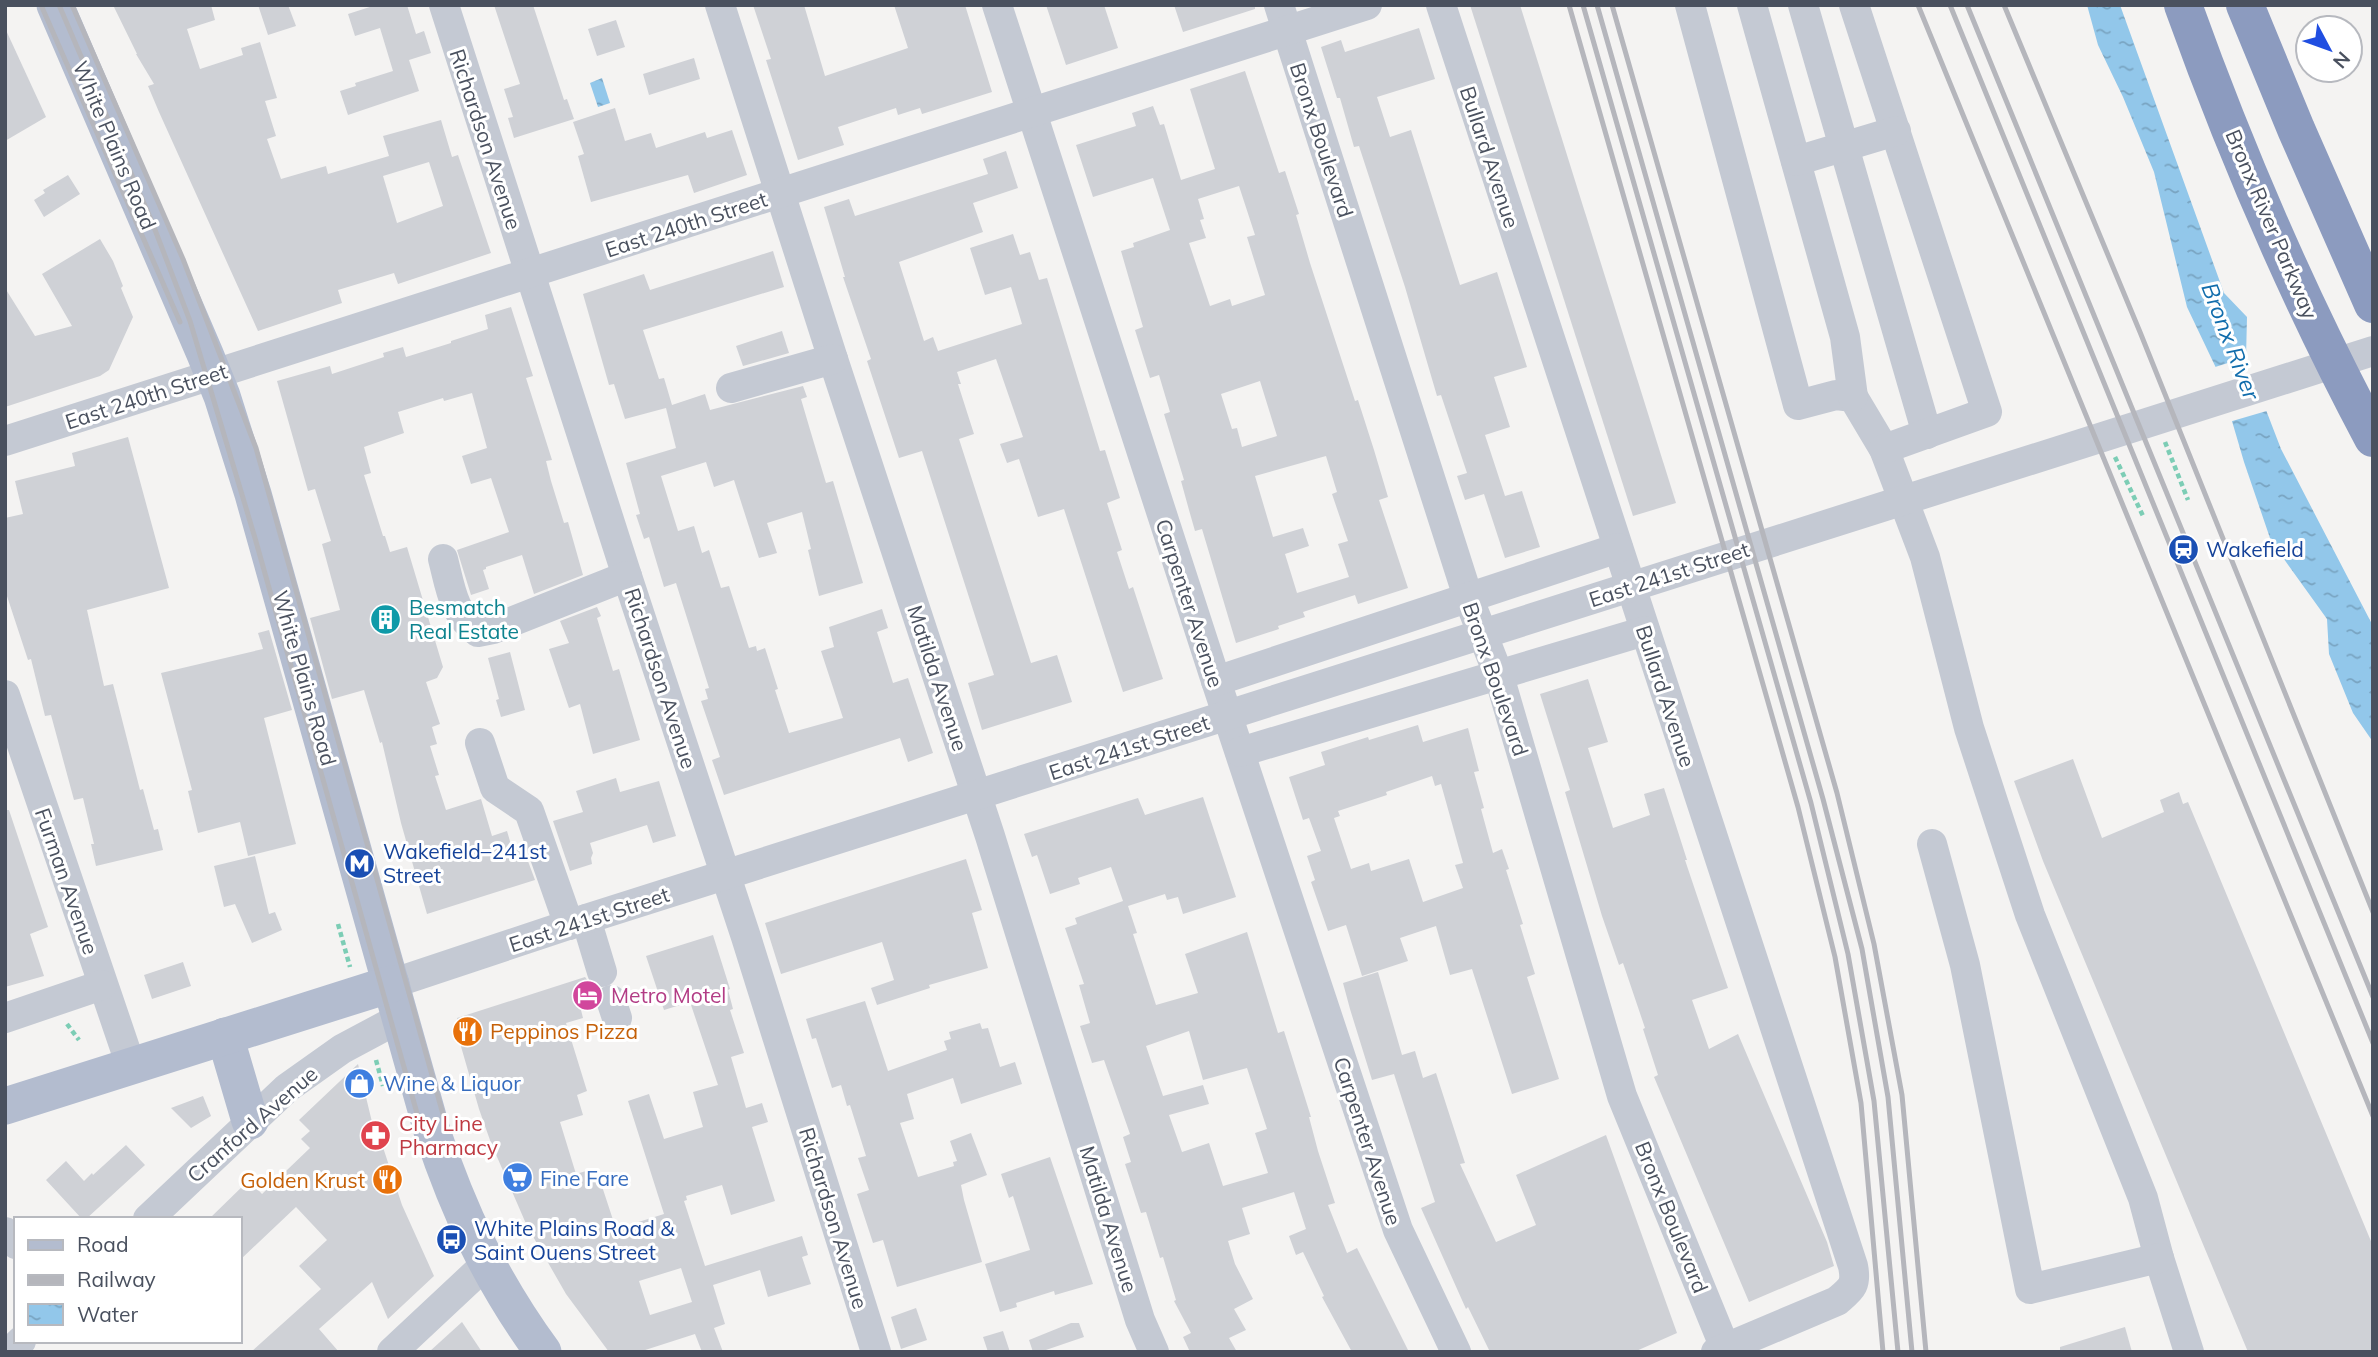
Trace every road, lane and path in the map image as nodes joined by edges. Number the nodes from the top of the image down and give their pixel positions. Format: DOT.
graph roads {
  1 [pos="55,5"];
  2 [pos="444,5"];
  3 [pos="720,5"];
  4 [pos="998,5"];
  5 [pos="1367,5"];
  6 [pos="1441,5"];
  7 [pos="1690,5"];
  8 [pos="1752,5"];
  9 [pos="1802,5"];
  10 [pos="1854,5"];
  11 [pos="2183,5"];
  12 [pos="2245,5"];
  13 [pos="1283,18"];
  14 [pos="1032,113"];
  15 [pos="1895,131"];
  16 [pos="1843,146"];
  17 [pos="1796,161"];
  18 [pos="780,194"];
  19 [pos="530,275"];
  20 [pos="2373,304"];
  21 [pos="2373,351"];
  22 [pos="833,359"];
  23 [pos="213,374"];
  24 [pos="731,388"];
  25 [pos="1853,397"];
  26 [pos="1927,434"];
  27 [pos="2373,438"];
  28 [pos="5,441"];
  29 [pos="2165,443"];
  30 [pos="1884,449"];
  31 [pos="2115,458"];
  32 [pos="2188,500"];
  33 [pos="2143,516"];
  34 [pos="1618,548"];
  35 [pos="443,559"];
  36 [pos="627,576"];
  37 [pos="1468,597"];
  38 [pos="1645,631"];
  39 [pos="1499,676"];
  40 [pos="1216,681"];
  41 [pos="5,695"];
  42 [pos="1227,716"];
  43 [pos="480,743"];
  44 [pos="1240,752"];
  45 [pos="976,795"];
  46 [pos="1932,844"];
  47 [pos="726,875"];
  48 [pos="577,922"];
  49 [pos="338,924"];
  50 [pos="346,954"];
  51 [pos="391,984"];
  52 [pos="102,985"];
  53 [pos="610,997"];
  54 [pos="5,1018"];
  55 [pos="400,1018"];
  56 [pos="225,1036"];
  57 [pos="375,1055"];
  58 [pos="131,1066"];
  59 [pos="383,1086"];
  60 [pos="5,1106"];
  61 [pos="250,1121"];
  62 [pos="150,1217"];
  63 [pos="2159,1258"];
  64 [pos="486,1264"];
  65 [pos="1720,1350"];
  66 [pos="392,1352"];
  67 [pos="543,1352"];
  68 [pos="876,1352"];
  69 [pos="1154,1352"];
  70 [pos="1456,1352"];
  71 [pos="2189,1352"];
  1 -- 23 [label="main road, White Plains Road"];
  2 -- 19 [label="street, Richardson Avenue"];
  3 -- 18 [label="street, Matilda Avenue"];
  4 -- 14 [label="street, Carpenter Avenue"];
  5 -- 13 [label="street, East 240th Street"];
  6 -- 34 [label="street, Bullard Avenue"];
  7 -- 25 [label="street"];
  8 -- 17 [label="street"];
  9 -- 16 [label="street"];
  10 -- 15 [label="street"];
  11 -- 27 [label="highway, Bronx River Parkway"];
  12 -- 20 [label="highway"];
  13 -- 14 [label="street, East 240th Street"];
  13 -- 37 [label="street, Bronx Boulevard"];
  14 -- 18 [label="street, East 240th Street"];
  14 -- 40 [label="street, Carpenter Avenue"];
  15 -- 16 [label="street"];
  15 -- 26 [label="street"];
  16 -- 17 [label="street"];
  16 -- 26 [label="street"];
  17 -- 25 [label="street"];
  18 -- 19 [label="street, East 240th Street"];
  18 -- 22 [label="street, Matilda Avenue"];
  19 -- 23 [label="street, East 240th Street"];
  19 -- 36 [label="street, Richardson Avenue"];
  21 -- 42 [label="street, East 241st Street"];
  22 -- 24 [label="street"];
  22 -- 45 [label="street, Matilda Avenue"];
  23 -- 28 [label="street, East 240th Street"];
  23 -- 51 [label="main road, White Plains Road"];
  25 -- 30 [label="street"];
  26 -- 30 [label="street"];
  29 -- 32 [label="path"];
  30 -- 63 [label="street"];
  31 -- 33 [label="path"];
  34 -- 37 [label="street, East 241st Street"];
  34 -- 38 [label="street, Bullard Avenue"];
  35 -- 36 [label="street"];
  36 -- 47 [label="street, Richardson Avenue"];
  37 -- 39 [label="street, Bronx Boulevard"];
  37 -- 40 [label="street, East 241st Street"];
  38 -- 39 [label="street"];
  38 -- 65 [label="street, Bullard Avenue"];
  39 -- 44 [label="street"];
  39 -- 65 [label="street, Bronx Boulevard"];
  40 -- 42 [label="street, Carpenter Avenue"];
  41 -- 52 [label="street, Furman Avenue"];
  42 -- 44 [label="street, Carpenter Avenue"];
  42 -- 45 [label="street, East 241st Street"];
  43 -- 48 [label="street"];
  44 -- 70 [label="street, Carpenter Avenue"];
  45 -- 47 [label="street, East 241st Street"];
  45 -- 69 [label="street, Matilda Avenue"];
  46 -- 63 [label="street"];
  47 -- 48 [label="street, East 241st Street"];
  47 -- 68 [label="street, Richardson Avenue"];
  48 -- 51 [label="street, East 241st Street"];
  48 -- 53 [label="street"];
  49 -- 50 [label="path"];
  51 -- 55 [label="main road, White Plains Road"];
  51 -- 56 [label="main road, East 241st Street"];
  52 -- 54 [label="street"];
  52 -- 58 [label="street, Furman Avenue"];
  55 -- 61 [label="street, Cranford Avenue"];
  55 -- 64 [label="main road, White Plains Road"];
  56 -- 58 [label="main road, East 241st Street"];
  56 -- 61 [label="main road"];
  57 -- 59 [label="path"];
  58 -- 60 [label="main road, East 241st Street"];
  61 -- 62 [label="street, Cranford Avenue"];
  63 -- 71 [label="street"];
  64 -- 66 [label="street"];
  64 -- 67 [label="main road, White Plains Road"];
}
